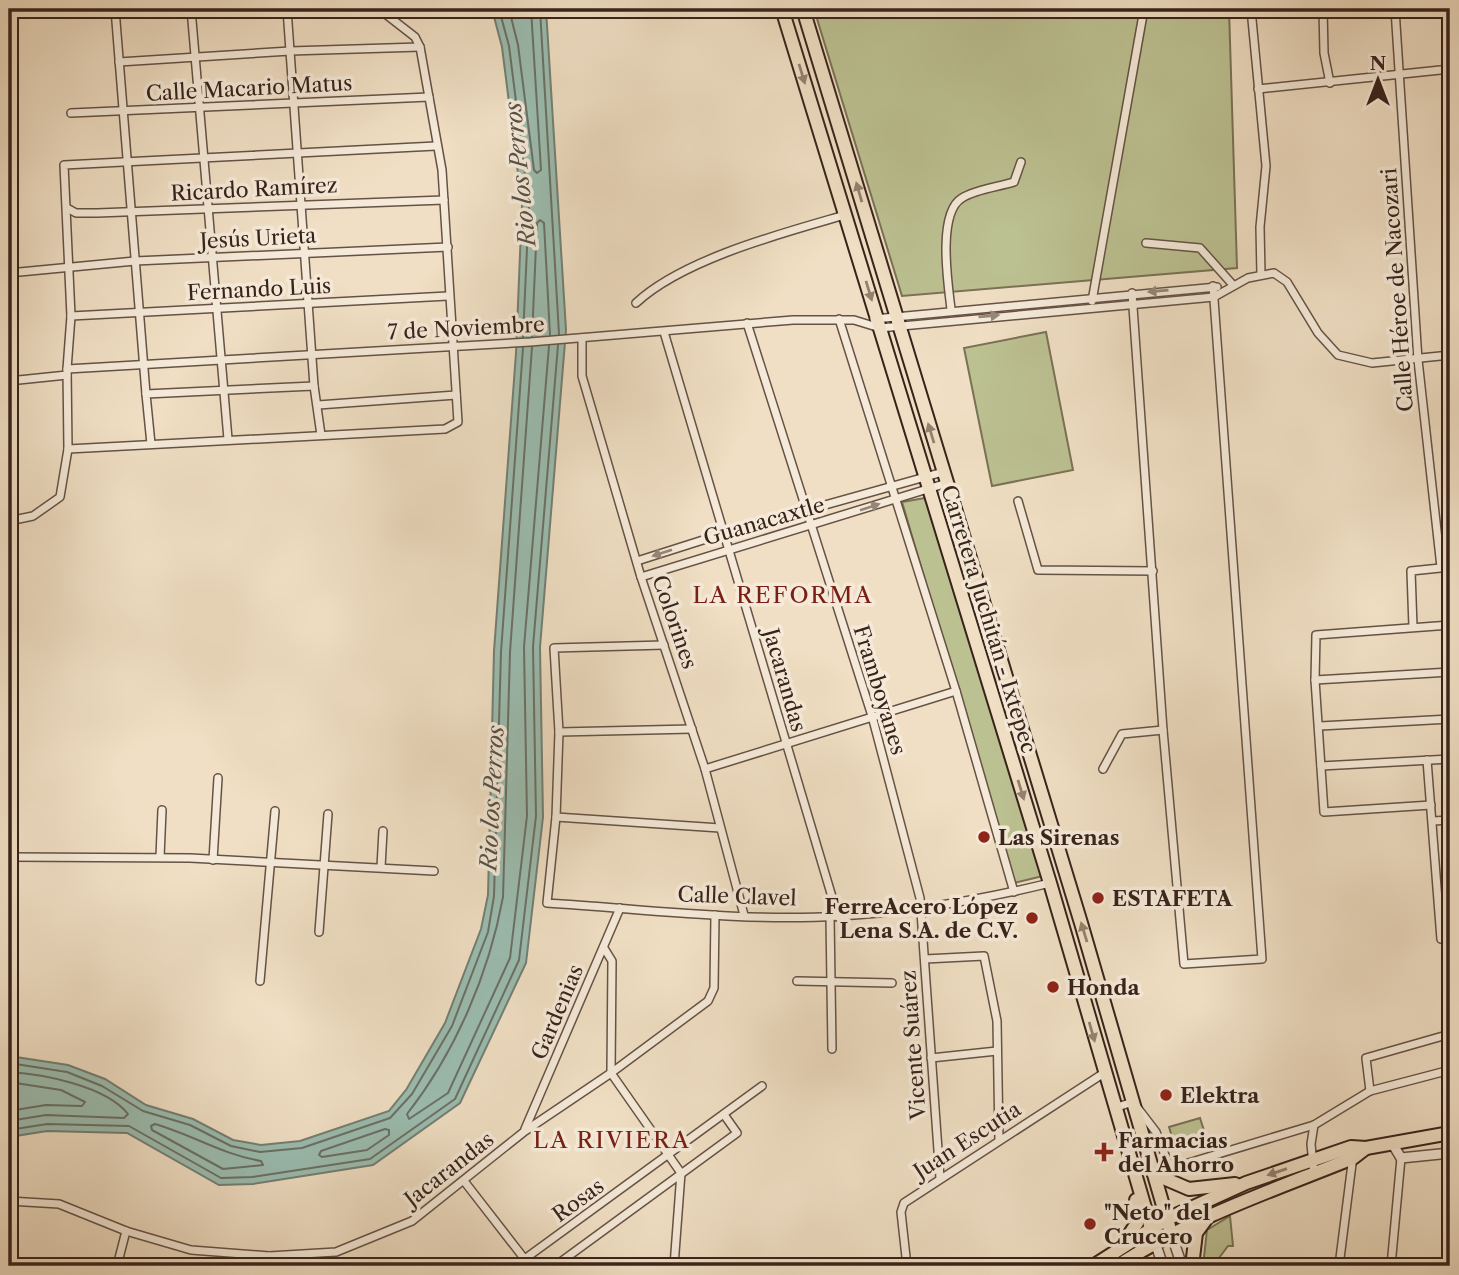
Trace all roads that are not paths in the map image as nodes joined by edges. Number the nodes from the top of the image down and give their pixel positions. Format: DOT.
graph roads {
  1 [pos="126,9"];
  2 [pos="191,9"];
  3 [pos="287,9"];
  4 [pos="379,9"];
  5 [pos="782,9"];
  6 [pos="803,9"];
  7 [pos="1144,9"];
  8 [pos="1251,9"];
  9 [pos="1323,9"];
  10 [pos="1395,9"];
  11 [pos="420,47"];
  12 [pos="289,51"];
  13 [pos="194,58"];
  14 [pos="119,62"];
  15 [pos="1450,69"];
  16 [pos="1401,74"];
  17 [pos="1330,83"];
  18 [pos="1258,89"];
  19 [pos="429,97"];
  20 [pos="293,102"];
  21 [pos="200,109"];
  22 [pos="123,112"];
  23 [pos="71,113"];
  24 [pos="436,146"];
  25 [pos="299,154"];
  26 [pos="206,159"];
  27 [pos="127,161"];
  28 [pos="1021,162"];
  29 [pos="444,200"];
  30 [pos="302,204"];
  31 [pos="67,208"];
  32 [pos="209,210"];
  33 [pos="131,212"];
  34 [pos="845,215"];
  35 [pos="1146,243"];
  36 [pos="448,247"];
  37 [pos="304,253"];
  38 [pos="212,258"];
  39 [pos="135,261"];
  40 [pos="70,268"];
  41 [pos="9,273"];
  42 [pos="1261,275"];
  43 [pos="1213,286"];
  44 [pos="1229,288"];
  45 [pos="1132,293"];
  46 [pos="448,296"];
  47 [pos="1092,297"];
  48 [pos="1214,297"];
  49 [pos="636,303"];
  50 [pos="310,304"];
  51 [pos="1133,304"];
  52 [pos="1093,307"];
  53 [pos="216,308"];
  54 [pos="951,309"];
  55 [pos="929,311"];
  56 [pos="139,313"];
  57 [pos="71,316"];
  58 [pos="839,319"];
  59 [pos="897,320"];
  60 [pos="931,321"];
  61 [pos="747,323"];
  62 [pos="875,323"];
  63 [pos="664,332"];
  64 [pos="584,338"];
  65 [pos="451,347"];
  66 [pos="314,354"];
  67 [pos="1450,355"];
  68 [pos="220,360"];
  69 [pos="1418,360"];
  70 [pos="144,364"];
  71 [pos="67,372"];
  72 [pos="9,381"];
  73 [pos="314,386"];
  74 [pos="224,391"];
  75 [pos="146,394"];
  76 [pos="456,395"];
  77 [pos="318,405"];
  78 [pos="321,435"];
  79 [pos="228,439"];
  80 [pos="151,443"];
  81 [pos="68,449"];
  82 [pos="945,478"];
  83 [pos="927,484"];
  84 [pos="892,486"];
  85 [pos="897,499"];
  86 [pos="1018,501"];
  87 [pos="806,510"];
  88 [pos="9,521"];
  89 [pos="811,527"];
  90 [pos="725,533"];
  91 [pos="730,549"];
  92 [pos="637,561"];
  93 [pos="1450,567"];
  94 [pos="1441,568"];
  95 [pos="1153,571"];
  96 [pos="641,577"];
  97 [pos="1450,625"];
  98 [pos="1413,627"];
  99 [pos="664,645"];
  100 [pos="1450,672"];
  101 [pos="1315,680"];
  102 [pos="956,691"];
  103 [pos="872,716"];
  104 [pos="1450,719"];
  105 [pos="1320,726"];
  106 [pos="692,729"];
  107 [pos="1163,730"];
  108 [pos="559,732"];
  109 [pos="785,744"];
  110 [pos="1450,759"];
  111 [pos="1427,760"];
  112 [pos="1321,766"];
  113 [pos="705,769"];
  114 [pos="1103,769"];
  115 [pos="218,778"];
  116 [pos="1431,805"];
  117 [pos="162,810"];
  118 [pos="275,811"];
  119 [pos="328,814"];
  120 [pos="556,817"];
  121 [pos="1450,820"];
  122 [pos="1433,821"];
  123 [pos="720,828"];
  124 [pos="383,831"];
  125 [pos="9,857"];
  126 [pos="160,858"];
  127 [pos="213,860"];
  128 [pos="270,861"];
  129 [pos="324,863"];
  130 [pos="381,867"];
  131 [pos="434,871"];
  132 [pos="1050,883"];
  133 [pos="1014,892"];
  134 [pos="620,908"];
  135 [pos="922,910"];
  136 [pos="715,915"];
  137 [pos="744,915"];
  138 [pos="834,917"];
  139 [pos="319,932"];
  140 [pos="1441,939"];
  141 [pos="604,948"];
  142 [pos="925,960"];
  143 [pos="260,981"];
  144 [pos="797,981"];
  145 [pos="831,982"];
  146 [pos="892,983"];
  147 [pos="1450,1034"];
  148 [pos="832,1049"];
  149 [pos="997,1051"];
  150 [pos="931,1058"];
  151 [pos="1450,1070"];
  152 [pos="611,1073"];
  153 [pos="1104,1073"];
  154 [pos="762,1086"];
  155 [pos="1370,1091"];
  156 [pos="1133,1102"];
  157 [pos="1114,1108"];
  158 [pos="725,1116"];
  159 [pos="1314,1125"];
  160 [pos="525,1131"];
  161 [pos="1450,1133"];
  162 [pos="999,1140"];
  163 [pos="1392,1143"];
  164 [pos="1352,1152"];
  165 [pos="1450,1153"];
  166 [pos="670,1155"];
  167 [pos="1401,1158"];
  168 [pos="1311,1160"];
  169 [pos="681,1174"];
  170 [pos="1154,1174"];
  171 [pos="1314,1174"];
  172 [pos="940,1178"];
  173 [pos="464,1181"];
  174 [pos="1135,1182"];
  175 [pos="1246,1183"];
  176 [pos="9,1201"];
  177 [pos="1210,1215"];
  178 [pos="1167,1219"];
  179 [pos="1150,1229"];
  180 [pos="126,1231"];
  181 [pos="1171,1233"];
  182 [pos="1155,1242"];
  183 [pos="1119,1250"];
  184 [pos="269,1256"];
  185 [pos="527,1263"];
  186 [pos="117,1266"];
  187 [pos="269,1266"];
  188 [pos="515,1266"];
  189 [pos="555,1266"];
  190 [pos="674,1266"];
  191 [pos="907,1266"];
  192 [pos="1093,1266"];
  193 [pos="1117,1266"];
  194 [pos="1146,1266"];
  195 [pos="1163,1266"];
  196 [pos="1182,1266"];
  197 [pos="1192,1266"];
  198 [pos="1339,1266"];
  199 [pos="1391,1266"];
  1 -- 14 [label="street"];
  2 -- 13 [label="street"];
  3 -- 12 [label="street"];
  4 -- 11 [label="street"];
  5 -- 34 [label="main road, Carretera Juchitán - Ixtepec, one-way"];
  59 -- 6 [label="main road, Carretera Juchitán - Ixtepec, one-way"];
  7 -- 47 [label="street"];
  8 -- 18 [label="street"];
  9 -- 17 [label="street"];
  10 -- 16 [label="street, Calle Héroe de Nacozari"];
  11 -- 12 [label="street"];
  11 -- 19 [label="street"];
  12 -- 13 [label="street"];
  12 -- 20 [label="street"];
  13 -- 14 [label="street"];
  13 -- 21 [label="street"];
  14 -- 22 [label="street"];
  15 -- 16 [label="street"];
  16 -- 17 [label="street"];
  16 -- 69 [label="street, Calle Héroe de Nacozari"];
  17 -- 18 [label="street"];
  18 -- 42 [label="street"];
  19 -- 20 [label="street, Calle Macario Matus"];
  19 -- 24 [label="street"];
  20 -- 21 [label="street, Calle Macario Matus"];
  20 -- 25 [label="street"];
  21 -- 22 [label="street, Calle Macario Matus"];
  21 -- 26 [label="street"];
  22 -- 23 [label="street, Calle Macario Matus"];
  22 -- 27 [label="street"];
  24 -- 25 [label="street"];
  24 -- 29 [label="street"];
  25 -- 26 [label="street"];
  25 -- 30 [label="street"];
  26 -- 27 [label="street"];
  26 -- 32 [label="street"];
  27 -- 31 [label="street"];
  27 -- 33 [label="street"];
  28 -- 54 [label="street"];
  29 -- 30 [label="street, Ricardo Ramírez"];
  29 -- 36 [label="street"];
  30 -- 32 [label="street, Ricardo Ramírez"];
  30 -- 37 [label="street"];
  31 -- 33 [label="street, Ricardo Ramírez"];
  31 -- 40 [label="street"];
  32 -- 33 [label="street, Ricardo Ramírez"];
  32 -- 38 [label="street"];
  33 -- 39 [label="street"];
  34 -- 49 [label="street"];
  34 -- 62 [label="main road, Carretera Juchitán - Ixtepec, one-way"];
  35 -- 44 [label="street"];
  36 -- 37 [label="street, Jesús Urieta"];
  36 -- 46 [label="street"];
  37 -- 38 [label="street, Jesús Urieta"];
  37 -- 50 [label="street"];
  38 -- 39 [label="street, Jesús Urieta"];
  38 -- 53 [label="street"];
  39 -- 40 [label="street, Jesús Urieta"];
  39 -- 56 [label="street"];
  40 -- 41 [label="street, Jesús Urieta"];
  40 -- 57 [label="street"];
  42 -- 44 [label="street"];
  42 -- 69 [label="street"];
  43 -- 44 [label="street"];
  43 -- 45 [label="street, one-way"];
  43 -- 48 [label="street"];
  44 -- 48 [label="street"];
  45 -- 47 [label="street"];
  45 -- 51 [label="street"];
  46 -- 50 [label="street, Fernando Luis"];
  46 -- 65 [label="street"];
  47 -- 52 [label="street"];
  47 -- 54 [label="street"];
  48 -- 51 [label="street"];
  48 -- 107 [label="street"];
  50 -- 53 [label="street, Fernando Luis"];
  50 -- 66 [label="street"];
  51 -- 52 [label="street"];
  51 -- 95 [label="street"];
  60 -- 52 [label="street, one-way"];
  53 -- 56 [label="street, Fernando Luis"];
  53 -- 68 [label="street"];
  54 -- 55 [label="street"];
  55 -- 59 [label="street"];
  55 -- 60 [label="street"];
  56 -- 57 [label="street, Fernando Luis"];
  56 -- 70 [label="street"];
  57 -- 71 [label="street"];
  58 -- 61 [label="street, 7 de Noviembre"];
  58 -- 62 [label="street, 7 de Noviembre"];
  58 -- 84 [label="street"];
  59 -- 60 [label="street"];
  59 -- 62 [label="street, 7 de Noviembre"];
  82 -- 59 [label="main road, Carretera Juchitán - Ixtepec, one-way"];
  61 -- 63 [label="street, 7 de Noviembre"];
  61 -- 87 [label="street, Framboyanes"];
  62 -- 83 [label="main road, Carretera Juchitán - Ixtepec"];
  63 -- 64 [label="street, 7 de Noviembre"];
  63 -- 90 [label="street, Jacarandas"];
  64 -- 65 [label="street, 7 de Noviembre"];
  64 -- 92 [label="street, Colorines"];
  65 -- 66 [label="street, 7 de Noviembre"];
  65 -- 76 [label="street"];
  66 -- 68 [label="street, 7 de Noviembre"];
  66 -- 73 [label="street"];
  67 -- 69 [label="street"];
  68 -- 70 [label="street, 7 de Noviembre"];
  68 -- 74 [label="street"];
  69 -- 94 [label="street, Calle Héroe de Nacozari"];
  70 -- 71 [label="street, 7 de Noviembre"];
  70 -- 75 [label="street"];
  71 -- 72 [label="street, 7 de Noviembre"];
  71 -- 81 [label="street"];
  73 -- 74 [label="street"];
  73 -- 77 [label="street"];
  74 -- 75 [label="street"];
  74 -- 79 [label="street"];
  75 -- 80 [label="street"];
  76 -- 77 [label="street"];
  76 -- 78 [label="street"];
  77 -- 78 [label="street"];
  78 -- 79 [label="street"];
  79 -- 80 [label="street"];
  80 -- 81 [label="street"];
  81 -- 88 [label="street"];
  82 -- 83 [label="street"];
  82 -- 83 [label="street"];
  156 -- 82 [label="main road, Carretera Juchitán - Ixtepec, one-way"];
  83 -- 84 [label="street, Guanacaxtle"];
  83 -- 85 [label="street, Guanacaxtle"];
  83 -- 132 [label="main road, Carretera Juchitán - Ixtepec, one-way"];
  84 -- 85 [label="street"];
  84 -- 87 [label="street, Guanacaxtle"];
  89 -- 85 [label="street, Guanacaxtle, one-way"];
  85 -- 102 [label="street"];
  86 -- 95 [label="street"];
  87 -- 89 [label="street, Framboyanes"];
  87 -- 90 [label="street, Guanacaxtle"];
  89 -- 91 [label="street, Guanacaxtle"];
  89 -- 103 [label="street, Framboyanes"];
  90 -- 91 [label="street, Jacarandas"];
  90 -- 92 [label="street, Guanacaxtle, one-way"];
  91 -- 96 [label="street, Guanacaxtle"];
  91 -- 109 [label="street, Jacarandas"];
  92 -- 96 [label="street, Colorines"];
  93 -- 94 [label="street"];
  94 -- 98 [label="street"];
  95 -- 107 [label="street"];
  96 -- 99 [label="street, Colorines"];
  97 -- 98 [label="street"];
  98 -- 101 [label="street"];
  99 -- 106 [label="street, Colorines"];
  99 -- 108 [label="street"];
  100 -- 101 [label="street"];
  101 -- 105 [label="street"];
  102 -- 103 [label="street"];
  102 -- 133 [label="street"];
  103 -- 109 [label="street"];
  103 -- 135 [label="street, Framboyanes"];
  104 -- 105 [label="street"];
  105 -- 112 [label="street"];
  106 -- 108 [label="street"];
  106 -- 113 [label="street, Colorines"];
  107 -- 114 [label="street"];
  108 -- 120 [label="street"];
  109 -- 113 [label="street"];
  109 -- 138 [label="street, Jacarandas"];
  110 -- 111 [label="street"];
  111 -- 112 [label="street"];
  111 -- 116 [label="street"];
  112 -- 116 [label="street"];
  113 -- 123 [label="street, Colorines"];
  115 -- 127 [label="street"];
  116 -- 122 [label="street"];
  117 -- 126 [label="street"];
  118 -- 128 [label="street"];
  119 -- 129 [label="street"];
  120 -- 123 [label="street"];
  120 -- 134 [label="street, Calle Clavel"];
  121 -- 122 [label="street"];
  122 -- 140 [label="street"];
  123 -- 137 [label="street, Colorines"];
  124 -- 130 [label="street"];
  125 -- 126 [label="street"];
  126 -- 127 [label="street"];
  127 -- 128 [label="street"];
  128 -- 129 [label="street"];
  128 -- 143 [label="street"];
  129 -- 130 [label="street"];
  129 -- 139 [label="street"];
  130 -- 131 [label="street"];
  132 -- 133 [label="street, Calle Clavel"];
  132 -- 153 [label="main road, Carretera Juchitán - Ixtepec, one-way"];
  133 -- 135 [label="street, Calle Clavel"];
  134 -- 136 [label="street, Calle Clavel"];
  134 -- 141 [label="street, Gardenias"];
  135 -- 138 [label="street, Calle Clavel"];
  135 -- 142 [label="street, Vicente Suárez"];
  136 -- 137 [label="street, Calle Clavel"];
  136 -- 152 [label="street, Jacarandas"];
  137 -- 138 [label="street, Calle Clavel"];
  138 -- 145 [label="street, Jacarandas"];
  141 -- 152 [label="street"];
  141 -- 160 [label="street, Gardenias"];
  142 -- 149 [label="street"];
  142 -- 150 [label="street, Vicente Suárez"];
  144 -- 145 [label="street"];
  145 -- 146 [label="street"];
  145 -- 148 [label="street, Jacarandas"];
  147 -- 155 [label="street"];
  149 -- 150 [label="street"];
  149 -- 162 [label="street"];
  150 -- 172 [label="street, Vicente Suárez"];
  151 -- 155 [label="street"];
  152 -- 160 [label="street, Jacarandas"];
  152 -- 166 [label="street"];
  153 -- 157 [label="main road, Carretera Juchitán - Ixtepec"];
  153 -- 162 [label="street, Juan Escutia"];
  154 -- 158 [label="street, Rosas"];
  155 -- 159 [label="street"];
  156 -- 157 [label="street"];
  156 -- 159 [label="street"];
  156 -- 170 [label="main road, Carretera Juchitán - Ixtepec"];
  157 -- 174 [label="main road, Carretera Juchitán - Ixtepec"];
  158 -- 166 [label="street, Rosas"];
  158 -- 169 [label="street, Rosas"];
  159 -- 168 [label="street"];
  160 -- 173 [label="street, Jacarandas"];
  161 -- 163 [label="main road"];
  162 -- 172 [label="street, Juan Escutia"];
  163 -- 164 [label="main road"];
  163 -- 167 [label="street"];
  164 -- 168 [label="main road"];
  164 -- 171 [label="main road"];
  164 -- 198 [label="street"];
  165 -- 167 [label="street"];
  166 -- 169 [label="street"];
  166 -- 185 [label="street, Rosas"];
  167 -- 199 [label="street"];
  168 -- 171 [label="street"];
  168 -- 175 [label="main road, one-way"];
  169 -- 189 [label="street, Rosas"];
  169 -- 190 [label="street"];
  170 -- 175 [label="main road"];
  170 -- 178 [label="main road, Carretera Juchitán - Ixtepec"];
  171 -- 177 [label="main road"];
  172 -- 191 [label="street, Juan Escutia"];
  173 -- 184 [label="street, Jacarandas"];
  173 -- 185 [label="street"];
  174 -- 179 [label="main road, Carretera Juchitán - Ixtepec"];
  174 -- 183 [label="main road"];
  175 -- 178 [label="main road"];
  176 -- 180 [label="street, Jacarandas"];
  177 -- 181 [label="main road"];
  177 -- 197 [label="main road"];
  178 -- 179 [label="main road"];
  178 -- 181 [label="main road, Carretera Juchitán - Ixtepec"];
  179 -- 182 [label="main road, Carretera Juchitán - Ixtepec"];
  179 -- 183 [label="main road"];
  180 -- 184 [label="street, Jacarandas"];
  180 -- 186 [label="street"];
  181 -- 182 [label="main road"];
  181 -- 196 [label="street"];
  182 -- 193 [label="main road"];
  182 -- 195 [label="street"];
  183 -- 192 [label="main road"];
  184 -- 187 [label="street"];
  185 -- 188 [label="street, Rosas"];
  193 -- 194 [label="main road"];
}
